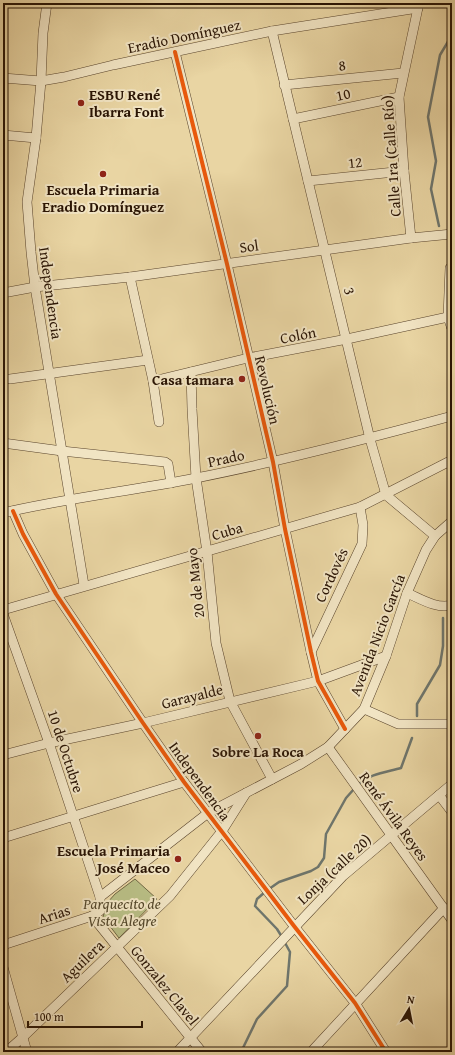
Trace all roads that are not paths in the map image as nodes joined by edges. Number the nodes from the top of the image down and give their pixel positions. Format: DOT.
graph roads {
  1 [pos="47,3"];
  2 [pos="418,5"];
  3 [pos="272,31"];
  4 [pos="174,52"];
  5 [pos="403,73"];
  6 [pos="3,78"];
  7 [pos="41,81"];
  8 [pos="284,85"];
  9 [pos="399,97"];
  10 [pos="293,119"];
  11 [pos="3,135"];
  12 [pos="36,138"];
  13 [pos="404,171"];
  14 [pos="308,181"];
  15 [pos="452,234"];
  16 [pos="411,238"];
  17 [pos="325,249"];
  18 [pos="227,264"];
  19 [pos="450,268"];
  20 [pos="130,277"];
  21 [pos="35,288"];
  22 [pos="3,293"];
  23 [pos="448,317"];
  24 [pos="452,329"];
  25 [pos="347,340"];
  26 [pos="248,358"];
  27 [pos="148,360"];
  28 [pos="191,372"];
  29 [pos="49,373"];
  30 [pos="10,379"];
  31 [pos="153,381"];
  32 [pos="452,416"];
  33 [pos="159,422"];
  34 [pos="370,439"];
  35 [pos="3,443"];
  36 [pos="62,451"];
  37 [pos="452,460"];
  38 [pos="273,462"];
  39 [pos="196,478"];
  40 [pos="171,483"];
  41 [pos="386,495"];
  42 [pos="70,500"];
  43 [pos="360,507"];
  44 [pos="13,511"];
  45 [pos="3,513"];
  46 [pos="452,521"];
  47 [pos="285,529"];
  48 [pos="436,536"];
  49 [pos="207,552"];
  50 [pos="84,585"];
  51 [pos="407,593"];
  52 [pos="56,594"];
  53 [pos="452,605"];
  54 [pos="3,610"];
  55 [pos="3,614"];
  56 [pos="311,652"];
  57 [pos="386,656"];
  58 [pos="318,681"];
  59 [pos="230,701"];
  60 [pos="364,709"];
  61 [pos="143,723"];
  62 [pos="452,724"];
  63 [pos="345,730"];
  64 [pos="49,743"];
  65 [pos="328,747"];
  66 [pos="3,755"];
  67 [pos="272,779"];
  68 [pos="184,782"];
  69 [pos="452,784"];
  70 [pos="247,792"];
  71 [pos="439,795"];
  72 [pos="452,812"];
  73 [pos="208,813"];
  74 [pos="73,816"];
  75 [pos="222,831"];
  76 [pos="391,835"];
  77 [pos="3,838"];
  78 [pos="100,898"];
  79 [pos="444,908"];
  80 [pos="92,916"];
  81 [pos="452,920"];
  82 [pos="294,926"];
  83 [pos="3,945"];
  84 [pos="117,947"];
  85 [pos="3,967"];
  86 [pos="355,1003"];
  87 [pos="23,1037"];
  88 [pos="190,1038"];
  89 [pos="6,1052"];
  90 [pos="28,1052"];
  91 [pos="177,1052"];
  92 [pos="202,1052"];
  93 [pos="311,1052"];
  94 [pos="386,1052"];
  1 -- 7 [label="street, Independencia"];
  2 -- 3 [label="street, Eradio Domínguez"];
  2 -- 5 [label="street, Calle 1ra (Calle Río)"];
  3 -- 4 [label="street, Eradio Domínguez"];
  3 -- 8 [label="street, 3"];
  4 -- 7 [label="street, Eradio Domínguez"];
  4 -- 18 [label="street, Revolución"];
  5 -- 8 [label="street, 8"];
  5 -- 9 [label="street, Calle 1ra (Calle Río)"];
  6 -- 7 [label="street, Eradio Domínguez"];
  7 -- 12 [label="street, Independencia"];
  8 -- 10 [label="street, 3"];
  9 -- 10 [label="street, 10"];
  9 -- 13 [label="street, Calle 1ra (Calle Río)"];
  10 -- 14 [label="street, 3"];
  11 -- 12 [label="street"];
  12 -- 21 [label="street, Independencia"];
  13 -- 14 [label="street, 12"];
  13 -- 16 [label="street, Calle 1ra (Calle Río)"];
  14 -- 17 [label="street, 3"];
  15 -- 16 [label="street, Sol"];
  16 -- 17 [label="street, Sol"];
  17 -- 18 [label="street, Sol"];
  17 -- 25 [label="street, 3"];
  18 -- 20 [label="street, Sol"];
  18 -- 26 [label="street, Revolución"];
  19 -- 23 [label="street"];
  20 -- 21 [label="street, Sol"];
  20 -- 27 [label="street"];
  21 -- 22 [label="street, Sol"];
  21 -- 29 [label="street, Independencia"];
  23 -- 24 [label="street"];
  23 -- 25 [label="street, Colón"];
  25 -- 26 [label="street, Colón"];
  25 -- 34 [label="street, 3"];
  26 -- 28 [label="street, Colón"];
  26 -- 38 [label="street, Revolución"];
  27 -- 29 [label="street"];
  27 -- 31 [label="street"];
  28 -- 31 [label="street, Colón"];
  28 -- 39 [label="street, 20 de Mayo"];
  29 -- 30 [label="street"];
  29 -- 36 [label="street, Independencia"];
  31 -- 33 [label="street"];
  32 -- 34 [label="street, Prado"];
  34 -- 38 [label="street, Prado"];
  34 -- 41 [label="street, 3"];
  35 -- 36 [label="street"];
  36 -- 40 [label="street"];
  36 -- 42 [label="street, Independencia"];
  37 -- 41 [label="street, Cuba"];
  38 -- 39 [label="street, Prado"];
  38 -- 47 [label="street, Revolución"];
  39 -- 40 [label="street, Prado"];
  39 -- 49 [label="street, 20 de Mayo"];
  40 -- 42 [label="street, Prado"];
  41 -- 43 [label="street, Cuba"];
  41 -- 48 [label="street"];
  42 -- 44 [label="street, Prado"];
  42 -- 50 [label="street, Independencia"];
  43 -- 47 [label="street, Cuba"];
  43 -- 56 [label="street, Cordovés"];
  44 -- 45 [label="street, Prado"];
  44 -- 52 [label="street, Independencia"];
  46 -- 48 [label="street, Avenida Nicio García"];
  47 -- 49 [label="street, Cuba"];
  47 -- 56 [label="street, Revolución"];
  48 -- 51 [label="street, Avenida Nicio García"];
  49 -- 50 [label="street, Cuba"];
  49 -- 59 [label="street, 20 de Mayo"];
  50 -- 52 [label="street, Cuba"];
  51 -- 53 [label="street"];
  51 -- 57 [label="street, Avenida Nicio García"];
  52 -- 54 [label="street, Cuba"];
  52 -- 61 [label="street, Independencia"];
  55 -- 64 [label="street, 10 de Octubre"];
  56 -- 58 [label="street, Revolución"];
  57 -- 58 [label="street, Garayalde"];
  57 -- 60 [label="street, Avenida Nicio García"];
  58 -- 59 [label="street, Garayalde"];
  58 -- 63 [label="street, Revolución"];
  59 -- 61 [label="street, Garayalde"];
  59 -- 67 [label="street, 20 de Mayo"];
  60 -- 62 [label="street"];
  60 -- 63 [label="street, Avenida Nicio García"];
  61 -- 64 [label="street, Garayalde"];
  61 -- 68 [label="street, Independencia"];
  63 -- 65 [label="street, Avenida Nicio García"];
  64 -- 66 [label="street, Garayalde"];
  64 -- 74 [label="street, 10 de Octubre"];
  65 -- 67 [label="street, Avenida Nicio García"];
  65 -- 76 [label="street, René Ávila Reyes"];
  67 -- 70 [label="street, Avenida Nicio García"];
  68 -- 73 [label="street, Independencia"];
  68 -- 74 [label="street"];
  69 -- 71 [label="street, Lonja (calle 20)"];
  70 -- 73 [label="street, Avenida Nicio García"];
  70 -- 75 [label="street, Aguilera"];
  71 -- 72 [label="street"];
  71 -- 76 [label="street, Lonja (calle 20)"];
  73 -- 75 [label="street, Independencia"];
  73 -- 78 [label="street, Avenida Nicio García"];
  74 -- 77 [label="street"];
  74 -- 78 [label="street, 10 de Octubre"];
  75 -- 82 [label="street, Independencia"];
  75 -- 84 [label="street, Aguilera"];
  76 -- 79 [label="street, René Ávila Reyes"];
  76 -- 82 [label="street, Lonja (calle 20)"];
  78 -- 80 [label="street, Arias"];
  79 -- 81 [label="street, René Ávila Reyes"];
  79 -- 86 [label="street"];
  80 -- 83 [label="street, Arias"];
  80 -- 84 [label="street, Gonzalez Clavel"];
  82 -- 86 [label="street, Independencia"];
  82 -- 88 [label="street, Lonja (calle 20)"];
  84 -- 87 [label="street, Aguilera"];
  84 -- 88 [label="street, Gonzalez Clavel"];
  85 -- 87 [label="street"];
  86 -- 93 [label="street"];
  86 -- 94 [label="street, Independencia"];
  87 -- 89 [label="street, Aguilera"];
  87 -- 90 [label="street"];
  88 -- 91 [label="street, Lonja (calle 20)"];
  88 -- 92 [label="street, Gonzalez Clavel"];
}
